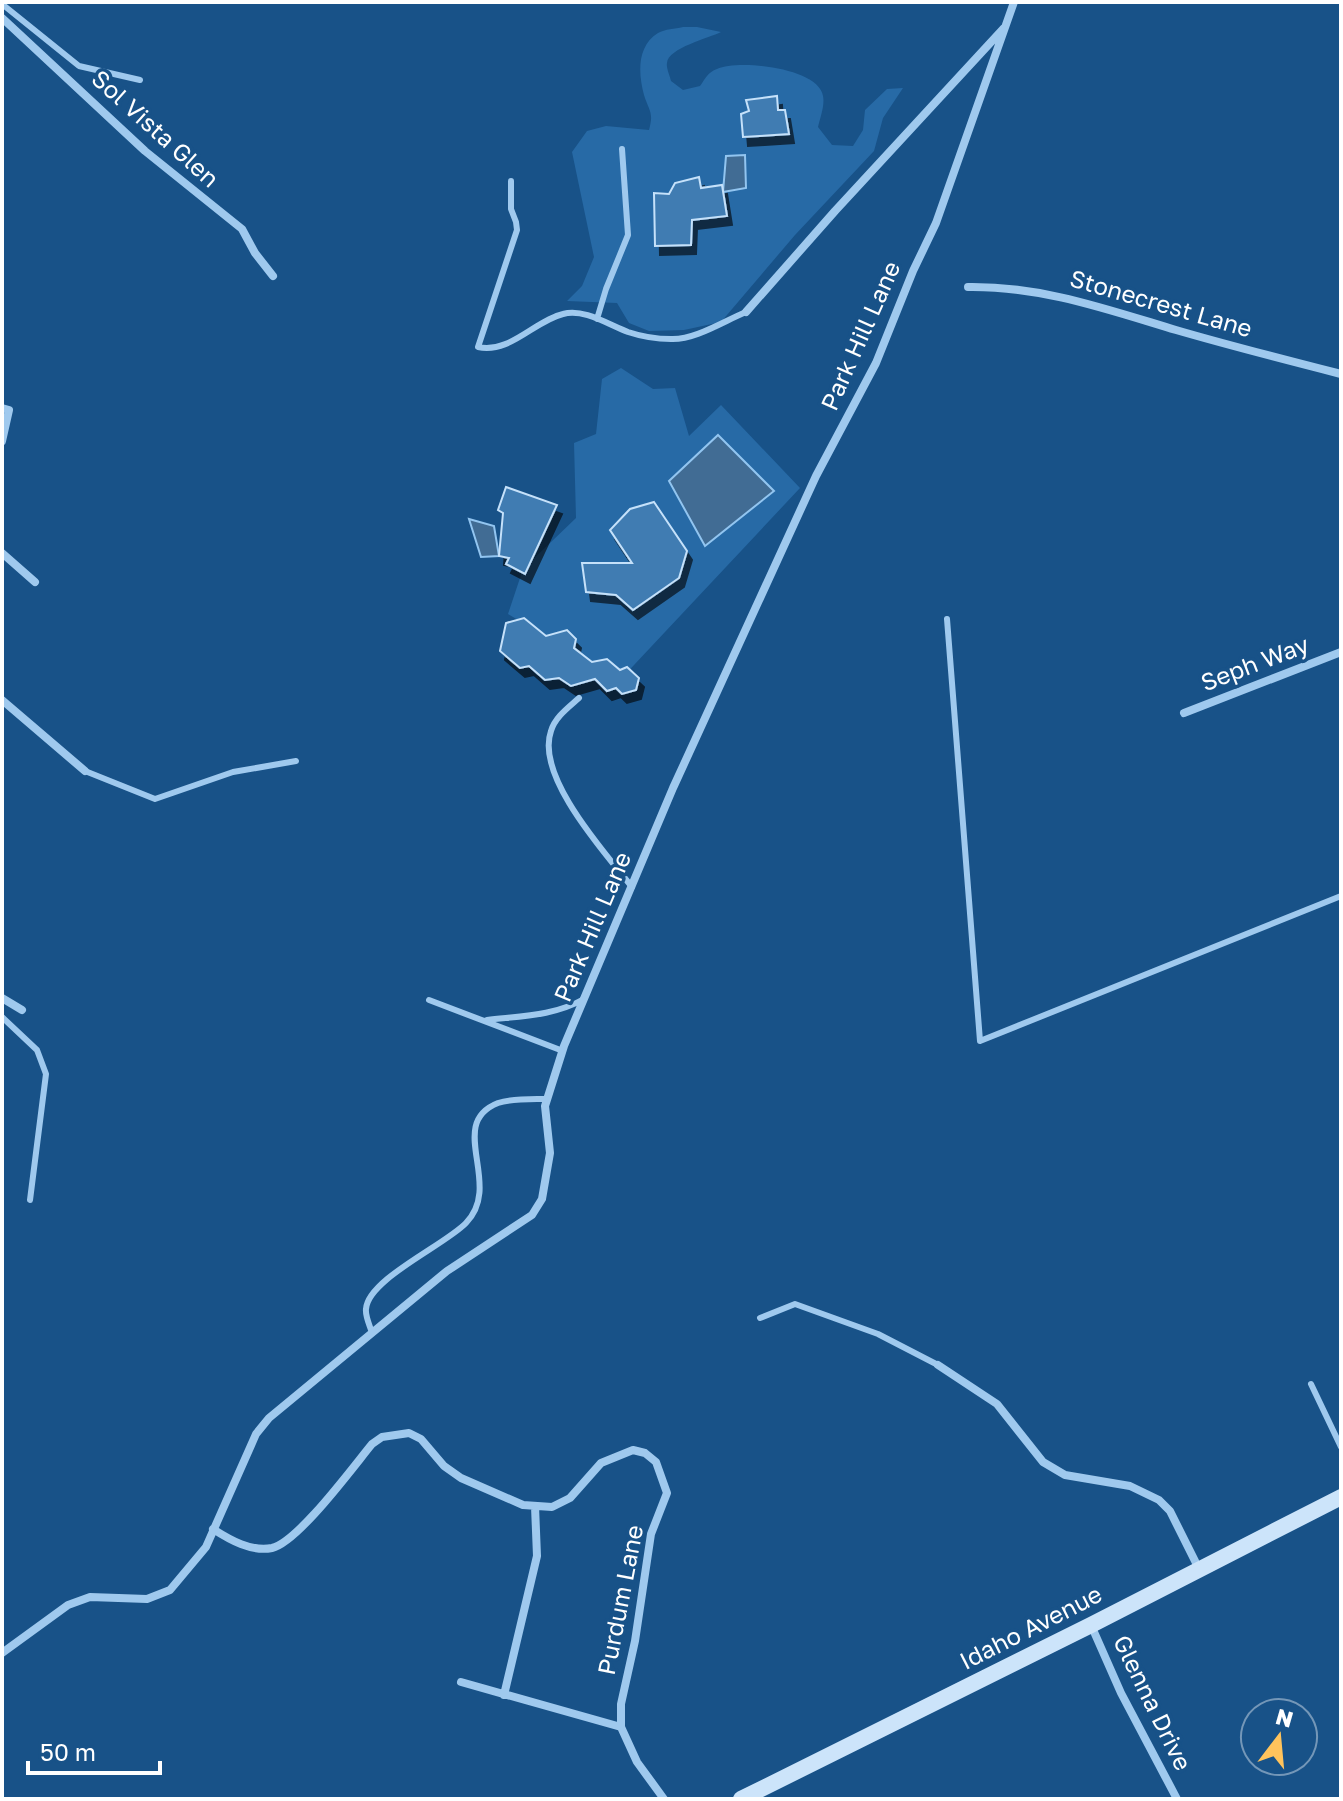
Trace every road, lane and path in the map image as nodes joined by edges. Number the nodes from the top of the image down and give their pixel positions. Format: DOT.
graph roads {
  1 [pos="1014,2"];
  2 [pos="2,4"];
  3 [pos="2,18"];
  4 [pos="1008,25"];
  5 [pos="140,80"];
  6 [pos="622,149"];
  7 [pos="511,181"];
  8 [pos="273,276"];
  9 [pos="968,287"];
  10 [pos="746,312"];
  11 [pos="597,319"];
  12 [pos="1341,374"];
  13 [pos="2,408"];
  14 [pos="2,441"];
  15 [pos="2,553"];
  16 [pos="35,582"];
  17 [pos="947,619"];
  18 [pos="1341,652"];
  19 [pos="579,698"];
  20 [pos="2,700"];
  21 [pos="1184,713"];
  22 [pos="296,761"];
  23 [pos="85,771"];
  24 [pos="632,887"];
  25 [pos="1341,896"];
  26 [pos="2,998"];
  27 [pos="585,998"];
  28 [pos="429,1000"];
  29 [pos="22,1010"];
  30 [pos="2,1017"];
  31 [pos="483,1021"];
  32 [pos="563,1051"];
  33 [pos="547,1099"];
  34 [pos="30,1200"];
  35 [pos="760,1318"];
  36 [pos="372,1333"];
  37 [pos="938,1365"];
  38 [pos="1311,1384"];
  39 [pos="1341,1447"];
  40 [pos="1341,1497"];
  41 [pos="535,1506"];
  42 [pos="213,1529"];
  43 [pos="1199,1569"];
  44 [pos="1091,1625"];
  45 [pos="2,1653"];
  46 [pos="461,1682"];
  47 [pos="504,1695"];
  48 [pos="621,1727"];
  49 [pos="664,1799"];
  50 [pos="741,1799"];
  51 [pos="1177,1799"];
  1 -- 4 [label="street, Park Hill Lane"];
  2 -- 5 [label="lane, Sol Vista Glen"];
  3 -- 8 [label="street, Sol Vista Glen"];
  4 -- 10 [label="street"];
  4 -- 24 [label="street, Park Hill Lane"];
  6 -- 11 [label="lane"];
  7 -- 11 [label="lane"];
  9 -- 12 [label="street, Stonecrest Lane"];
  10 -- 11 [label="lane"];
  13 -- 14 [label="street"];
  15 -- 16 [label="street"];
  17 -- 25 [label="lane"];
  18 -- 21 [label="street, Seph Way"];
  19 -- 24 [label="lane"];
  20 -- 23 [label="street"];
  22 -- 23 [label="lane"];
  24 -- 27 [label="street, Park Hill Lane"];
  26 -- 29 [label="street"];
  27 -- 31 [label="lane"];
  27 -- 32 [label="street, Park Hill Lane"];
  28 -- 31 [label="lane"];
  30 -- 34 [label="lane"];
  31 -- 32 [label="lane"];
  32 -- 33 [label="street, Park Hill Lane"];
  33 -- 36 [label="street, Park Hill Lane"];
  33 -- 36 [label="lane"];
  35 -- 37 [label="lane"];
  36 -- 42 [label="street, Park Hill Lane"];
  37 -- 43 [label="street"];
  38 -- 39 [label="lane"];
  40 -- 43 [label="street, Idaho Avenue"];
  41 -- 42 [label="street"];
  41 -- 47 [label="street"];
  41 -- 48 [label="street, Purdum Lane"];
  42 -- 45 [label="street, Park Hill Lane"];
  43 -- 44 [label="street, Idaho Avenue"];
  44 -- 50 [label="street, Idaho Avenue"];
  44 -- 51 [label="street, Glenna Drive"];
  46 -- 47 [label="street"];
  47 -- 48 [label="street"];
  48 -- 49 [label="street"];
}
